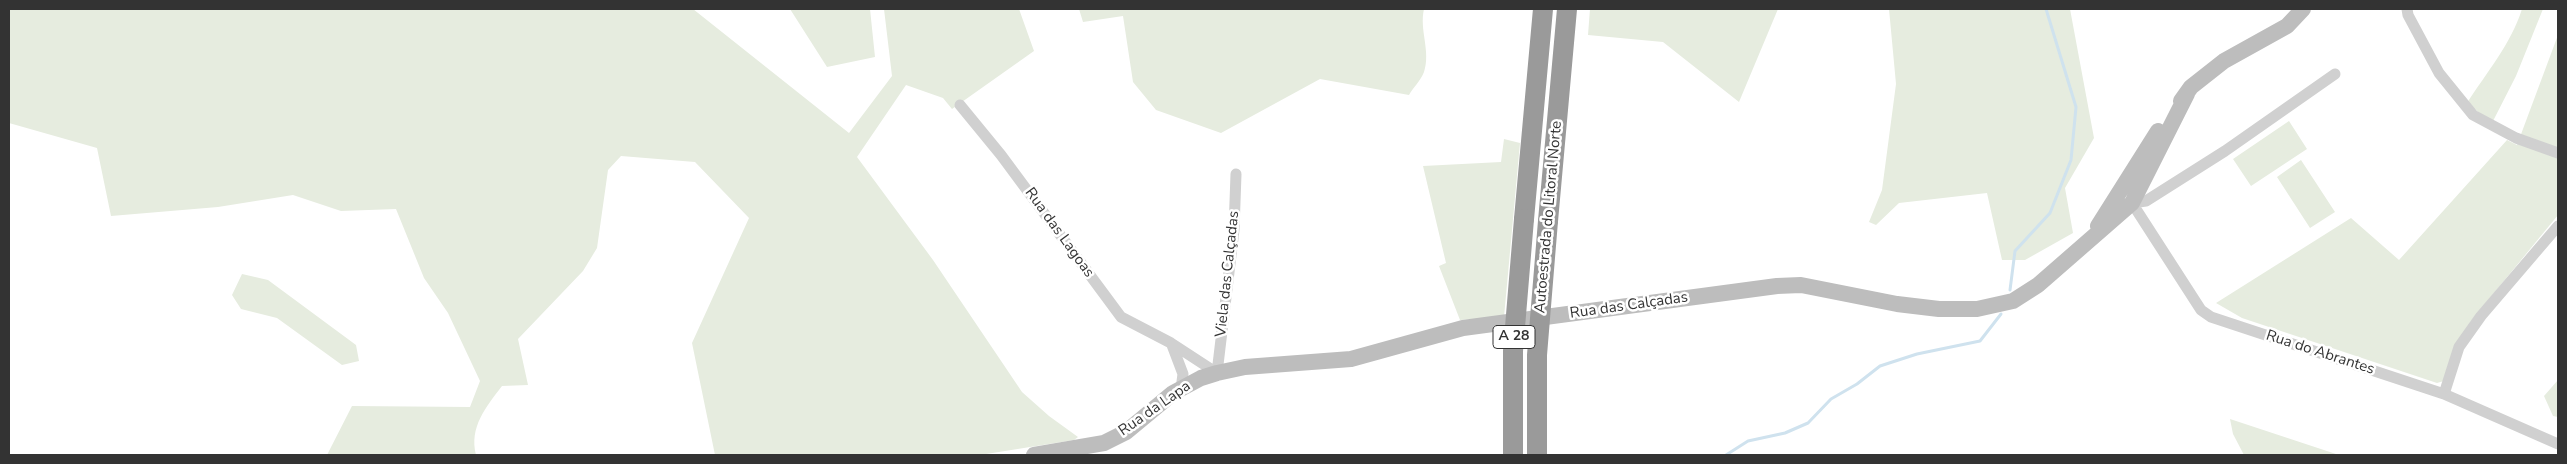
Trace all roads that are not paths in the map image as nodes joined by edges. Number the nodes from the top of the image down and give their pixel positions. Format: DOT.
graph roads {
  1 [pos="1542,9"];
  2 [pos="1567,9"];
  3 [pos="2303,9"];
  4 [pos="2407,9"];
  5 [pos="2335,74"];
  6 [pos="960,105"];
  7 [pos="2558,153"];
  8 [pos="1236,174"];
  9 [pos="2125,198"];
  10 [pos="2558,226"];
  11 [pos="1171,343"];
  12 [pos="1217,373"];
  13 [pos="1181,389"];
  14 [pos="2444,394"];
  15 [pos="2558,444"];
  16 [pos="1034,455"];
  17 [pos="1514,455"];
  18 [pos="1537,455"];
  1 -- 17 [label="highway, Autoestrada do Litoral Norte / A 28, bridge"];
  2 -- 18 [label="highway, Autoestrada do Litoral Norte / A 28, bridge"];
  3 -- 9 [label="main road, Rua das Calçadas"];
  4 -- 7 [label="street"];
  5 -- 9 [label="street"];
  6 -- 11 [label="street, Rua das Lagoas"];
  8 -- 12 [label="street, Viela das Calçadas"];
  9 -- 12 [label="main road, Rua das Calçadas"];
  9 -- 14 [label="street, Rua do Abrantes"];
  10 -- 14 [label="street"];
  11 -- 12 [label="street, Rua das Lagoas"];
  11 -- 13 [label="street"];
  12 -- 13 [label="main road, Rua da Lapa"];
  13 -- 16 [label="main road, Rua da Lapa"];
  14 -- 15 [label="street, Rua do Abrantes"];
}
